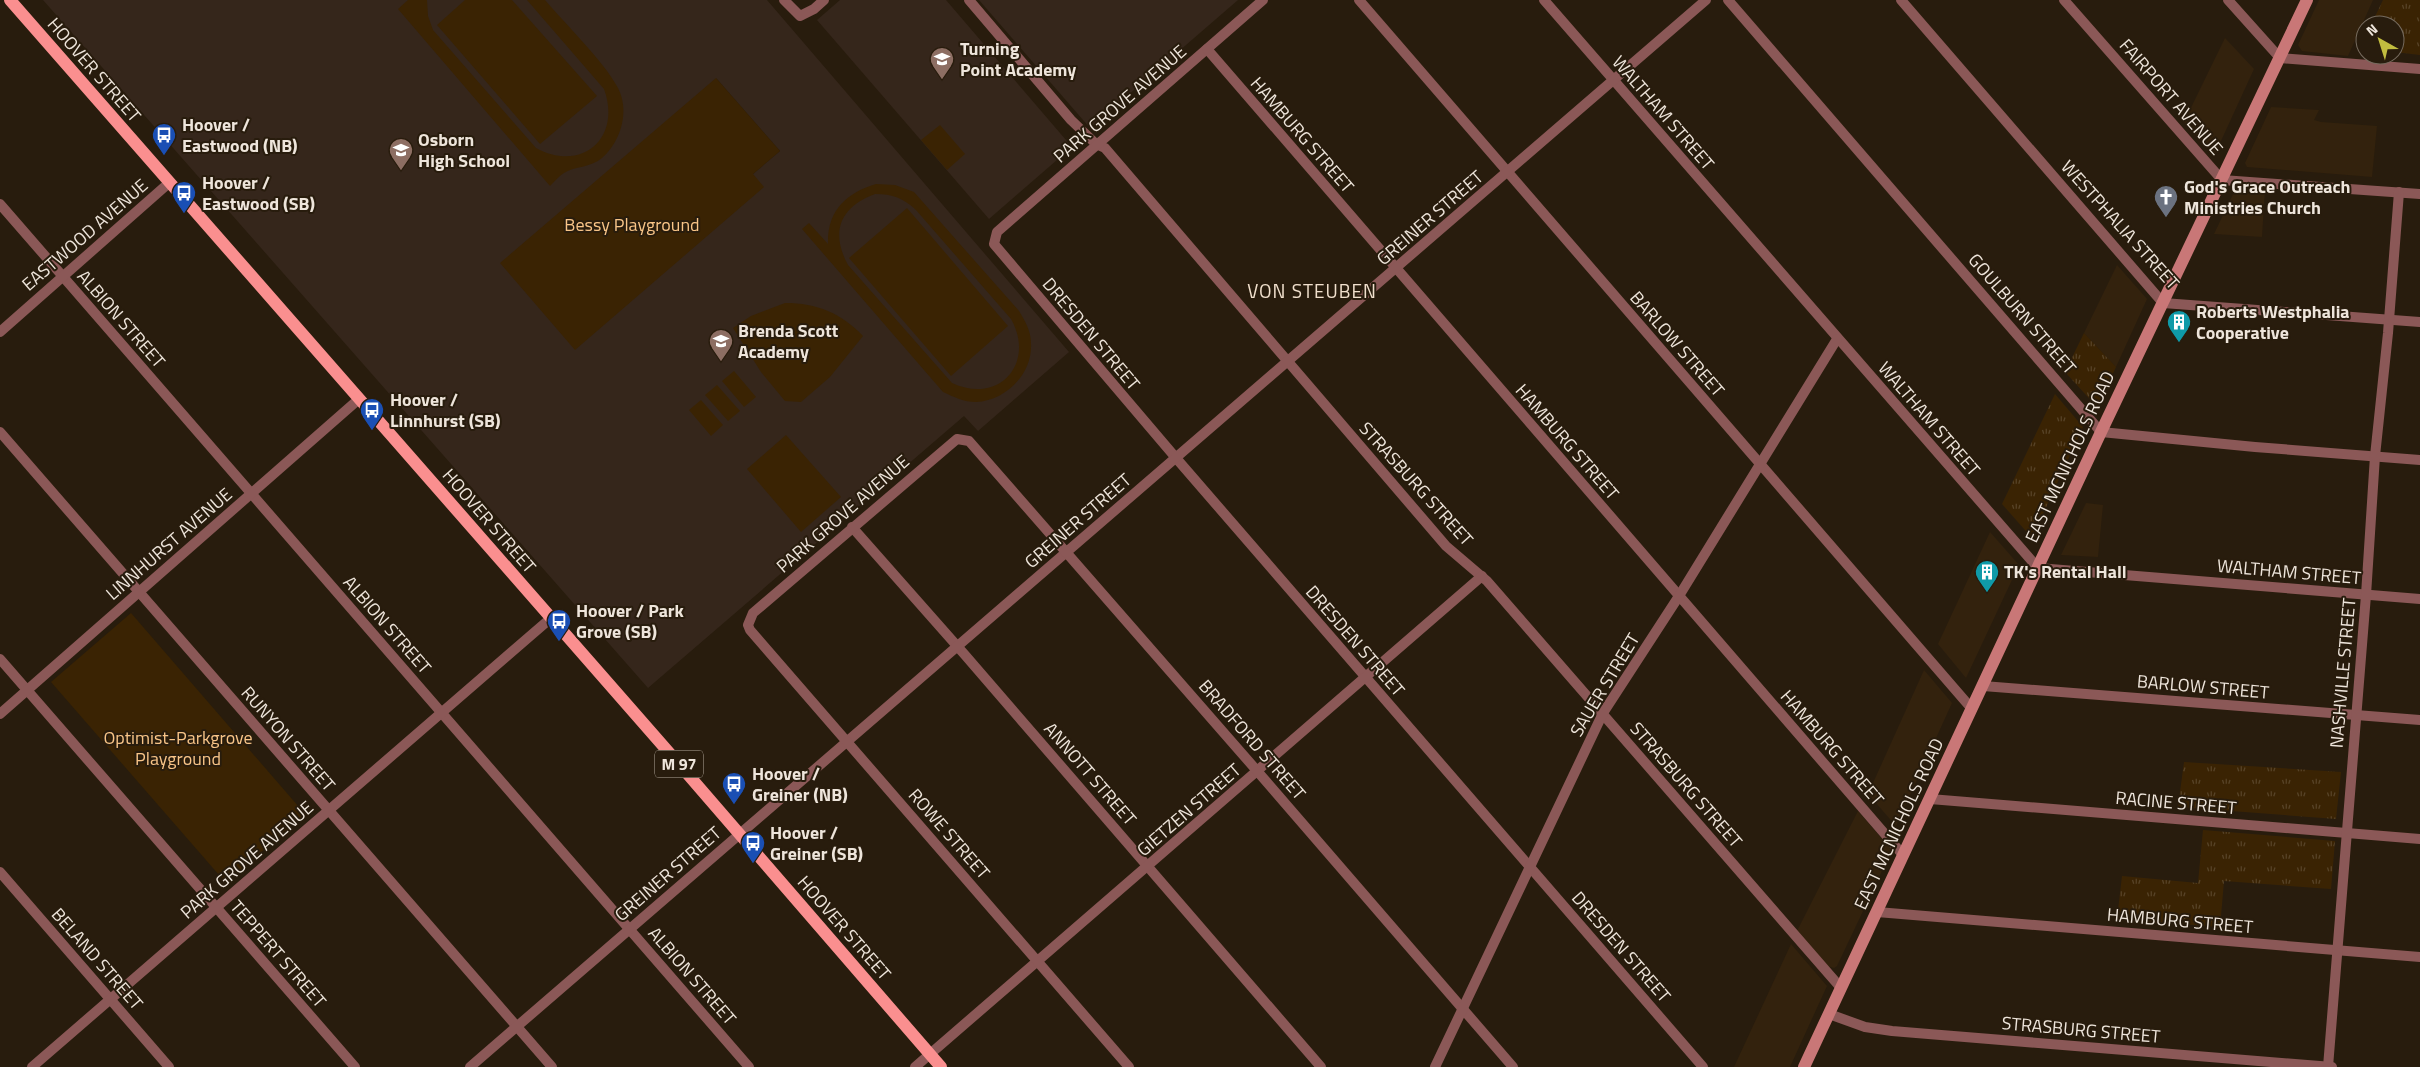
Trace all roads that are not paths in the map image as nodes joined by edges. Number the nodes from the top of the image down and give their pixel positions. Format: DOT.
graph roads {
  1 [pos="10,0"];
  2 [pos="784,0"];
  3 [pos="824,0"];
  4 [pos="969,0"];
  5 [pos="1263,0"];
  6 [pos="1359,0"];
  7 [pos="1544,0"];
  8 [pos="1706,0"];
  9 [pos="1728,0"];
  10 [pos="1901,0"];
  11 [pos="2064,0"];
  12 [pos="2228,0"];
  13 [pos="2307,0"];
  14 [pos="1206,49"];
  15 [pos="2280,58"];
  16 [pos="2420,69"];
  17 [pos="1614,81"];
  18 [pos="1096,144"];
  19 [pos="1507,172"];
  20 [pos="2222,180"];
  21 [pos="170,182"];
  22 [pos="2399,192"];
  23 [pos="2420,194"];
  24 [pos="0,204"];
  25 [pos="997,232"];
  26 [pos="1395,269"];
  27 [pos="63,276"];
  28 [pos="2163,303"];
  29 [pos="2389,320"];
  30 [pos="2420,322"];
  31 [pos="0,332"];
  32 [pos="1837,339"];
  33 [pos="1286,361"];
  34 [pos="359,399"];
  35 [pos="0,432"];
  36 [pos="2101,432"];
  37 [pos="962,438"];
  38 [pos="2375,456"];
  39 [pos="1176,458"];
  40 [pos="2420,460"];
  41 [pos="1760,464"];
  42 [pos="251,493"];
  43 [pos="852,527"];
  44 [pos="1066,553"];
  45 [pos="2038,568"];
  46 [pos="1482,576"];
  47 [pos="139,592"];
  48 [pos="2366,595"];
  49 [pos="1679,596"];
  50 [pos="2420,599"];
  51 [pos="551,618"];
  52 [pos="749,620"];
  53 [pos="957,646"];
  54 [pos="0,659"];
  55 [pos="1366,678"];
  56 [pos="1982,686"];
  57 [pos="27,690"];
  58 [pos="1972,709"];
  59 [pos="442,712"];
  60 [pos="1603,713"];
  61 [pos="0,714"];
  62 [pos="2356,716"];
  63 [pos="2420,720"];
  64 [pos="847,741"];
  65 [pos="1258,772"];
  66 [pos="1930,799"];
  67 [pos="329,810"];
  68 [pos="2347,833"];
  69 [pos="739,834"];
  70 [pos="2420,839"];
  71 [pos="1904,855"];
  72 [pos="1148,866"];
  73 [pos="1529,866"];
  74 [pos="0,872"];
  75 [pos="216,908"];
  76 [pos="1877,912"];
  77 [pos="630,929"];
  78 [pos="2337,950"];
  79 [pos="2420,957"];
  80 [pos="1038,961"];
  81 [pos="1841,988"];
  82 [pos="110,1000"];
  83 [pos="1463,1008"];
  84 [pos="1829,1014"];
  85 [pos="517,1027"];
  86 [pos="930,1054"];
  87 [pos="32,1067"];
  88 [pos="169,1067"];
  89 [pos="355,1067"];
  90 [pos="470,1067"];
  91 [pos="552,1067"];
  92 [pos="749,1067"];
  93 [pos="915,1067"];
  94 [pos="940,1067"];
  95 [pos="1129,1067"];
  96 [pos="1321,1067"];
  97 [pos="1435,1067"];
  98 [pos="1513,1067"];
  99 [pos="1703,1067"];
  100 [pos="1804,1067"];
  101 [pos="2328,1067"];
  102 [pos="2332,1067"];
  1 -- 21 [label="main road, HOOVER STREET / M 97"];
  2 -- 3 [label="street"];
  4 -- 18 [label="street, STRASBURG STREET"];
  5 -- 14 [label="street, PARK GROVE AVENUE"];
  6 -- 19 [label="street, BARLOW STREET"];
  7 -- 17 [label="street, WALTHAM STREET"];
  8 -- 17 [label="street, GREINER STREET"];
  9 -- 36 [label="street, GOULBURN STREET"];
  10 -- 28 [label="street, WESTPHALIA STREET"];
  11 -- 20 [label="street, FAIRPORT AVENUE"];
  12 -- 15 [label="street"];
  13 -- 15 [label="street, EAST MCNICHOLS ROAD"];
  14 -- 18 [label="street, PARK GROVE AVENUE"];
  14 -- 26 [label="street, HAMBURG STREET"];
  15 -- 16 [label="street"];
  15 -- 20 [label="street, EAST MCNICHOLS ROAD"];
  17 -- 19 [label="street, GREINER STREET"];
  17 -- 32 [label="street, WALTHAM STREET"];
  18 -- 25 [label="street, PARK GROVE AVENUE"];
  18 -- 33 [label="street, STRASBURG STREET"];
  19 -- 26 [label="street, GREINER STREET"];
  19 -- 41 [label="street, BARLOW STREET"];
  20 -- 22 [label="street, FAIRPORT AVENUE"];
  20 -- 28 [label="street, EAST MCNICHOLS ROAD"];
  21 -- 27 [label="street, EASTWOOD AVENUE"];
  21 -- 34 [label="main road, HOOVER STREET / M 97"];
  22 -- 23 [label="street, FAIRPORT AVENUE"];
  22 -- 29 [label="street, NASHVILLE STREET"];
  24 -- 27 [label="street, ALBION STREET"];
  25 -- 39 [label="street, DRESDEN STREET"];
  26 -- 33 [label="street, GREINER STREET"];
  26 -- 49 [label="street, HAMBURG STREET"];
  27 -- 31 [label="street, EASTWOOD AVENUE"];
  27 -- 42 [label="street, ALBION STREET"];
  28 -- 29 [label="street, WESTPHALIA STREET"];
  28 -- 36 [label="street, EAST MCNICHOLS ROAD"];
  29 -- 30 [label="street, WESTPHALIA STREET"];
  29 -- 38 [label="street, NASHVILLE STREET"];
  32 -- 41 [label="street, SAUER STREET"];
  32 -- 45 [label="street, WALTHAM STREET"];
  33 -- 39 [label="street, GREINER STREET"];
  33 -- 46 [label="street, STRASBURG STREET"];
  34 -- 42 [label="street, LINNHURST AVENUE"];
  34 -- 51 [label="main road, HOOVER STREET / M 97"];
  35 -- 47 [label="street, RUNYON STREET"];
  36 -- 38 [label="street"];
  36 -- 45 [label="street, EAST MCNICHOLS ROAD"];
  37 -- 43 [label="street, PARK GROVE AVENUE"];
  37 -- 44 [label="street, BRADFORD STREET"];
  38 -- 40 [label="street"];
  38 -- 48 [label="street, NASHVILLE STREET"];
  39 -- 44 [label="street, GREINER STREET"];
  39 -- 55 [label="street, DRESDEN STREET"];
  41 -- 49 [label="street, SAUER STREET"];
  41 -- 58 [label="street, BARLOW STREET"];
  42 -- 47 [label="street, LINNHURST AVENUE"];
  42 -- 59 [label="street, ALBION STREET"];
  43 -- 52 [label="street, PARK GROVE AVENUE"];
  43 -- 53 [label="street, ANNOTT STREET"];
  44 -- 53 [label="street, GREINER STREET"];
  44 -- 65 [label="street, BRADFORD STREET"];
  45 -- 48 [label="street, WALTHAM STREET"];
  45 -- 56 [label="street, EAST MCNICHOLS ROAD"];
  46 -- 55 [label="street, GIETZEN STREET"];
  46 -- 60 [label="street, STRASBURG STREET"];
  47 -- 57 [label="street, LINNHURST AVENUE"];
  47 -- 67 [label="street, RUNYON STREET"];
  48 -- 50 [label="street, WALTHAM STREET"];
  48 -- 62 [label="street, NASHVILLE STREET"];
  49 -- 60 [label="street, SAUER STREET"];
  49 -- 71 [label="street, HAMBURG STREET"];
  51 -- 59 [label="street, PARK GROVE AVENUE"];
  51 -- 69 [label="main road, HOOVER STREET / M 97"];
  52 -- 64 [label="street, ROWE STREET"];
  53 -- 64 [label="street, GREINER STREET"];
  53 -- 72 [label="street, ANNOTT STREET"];
  54 -- 57 [label="street, TEPPERT STREET"];
  55 -- 65 [label="street, GIETZEN STREET"];
  55 -- 73 [label="street, DRESDEN STREET"];
  56 -- 58 [label="street, EAST MCNICHOLS ROAD"];
  56 -- 62 [label="street, BARLOW STREET"];
  57 -- 61 [label="street, LINNHURST AVENUE"];
  57 -- 75 [label="street, TEPPERT STREET"];
  58 -- 66 [label="street, EAST MCNICHOLS ROAD"];
  59 -- 67 [label="street, PARK GROVE AVENUE"];
  59 -- 77 [label="street, ALBION STREET"];
  60 -- 73 [label="street, SAUER STREET"];
  60 -- 81 [label="street, STRASBURG STREET"];
  62 -- 63 [label="street, BARLOW STREET"];
  62 -- 68 [label="street, NASHVILLE STREET"];
  64 -- 69 [label="street, GREINER STREET"];
  64 -- 80 [label="street, ROWE STREET"];
  65 -- 72 [label="street, GIETZEN STREET"];
  65 -- 83 [label="street, BRADFORD STREET"];
  66 -- 68 [label="street, RACINE STREET"];
  66 -- 71 [label="street, EAST MCNICHOLS ROAD"];
  67 -- 75 [label="street, PARK GROVE AVENUE"];
  67 -- 85 [label="street, RUNYON STREET"];
  68 -- 70 [label="street, RACINE STREET"];
  68 -- 78 [label="street, NASHVILLE STREET"];
  69 -- 77 [label="street, GREINER STREET"];
  69 -- 86 [label="main road, HOOVER STREET / M 97"];
  71 -- 76 [label="street, EAST MCNICHOLS ROAD"];
  72 -- 80 [label="street, GIETZEN STREET"];
  72 -- 96 [label="street, ANNOTT STREET"];
  73 -- 83 [label="street, SAUER STREET"];
  73 -- 99 [label="street, DRESDEN STREET"];
  74 -- 82 [label="street, BELAND STREET"];
  75 -- 82 [label="street, PARK GROVE AVENUE"];
  75 -- 89 [label="street, TEPPERT STREET"];
  76 -- 78 [label="street, HAMBURG STREET"];
  76 -- 81 [label="street, EAST MCNICHOLS ROAD"];
  77 -- 85 [label="street, GREINER STREET"];
  77 -- 92 [label="street, ALBION STREET"];
  78 -- 79 [label="street, HAMBURG STREET"];
  78 -- 101 [label="street, NASHVILLE STREET"];
  80 -- 86 [label="street, GIETZEN STREET"];
  80 -- 95 [label="street, ROWE STREET"];
  81 -- 84 [label="street, EAST MCNICHOLS ROAD"];
  82 -- 87 [label="street, PARK GROVE AVENUE"];
  82 -- 88 [label="street, BELAND STREET"];
  83 -- 97 [label="street, SAUER STREET"];
  83 -- 98 [label="street, BRADFORD STREET"];
  84 -- 100 [label="street, EAST MCNICHOLS ROAD"];
  84 -- 101 [label="street, STRASBURG STREET"];
  85 -- 90 [label="street, GREINER STREET"];
  85 -- 91 [label="street, RUNYON STREET"];
  86 -- 93 [label="street, GIETZEN STREET"];
  86 -- 94 [label="main road, HOOVER STREET / M 97"];
  101 -- 102 [label="street, STRASBURG STREET"];
}
